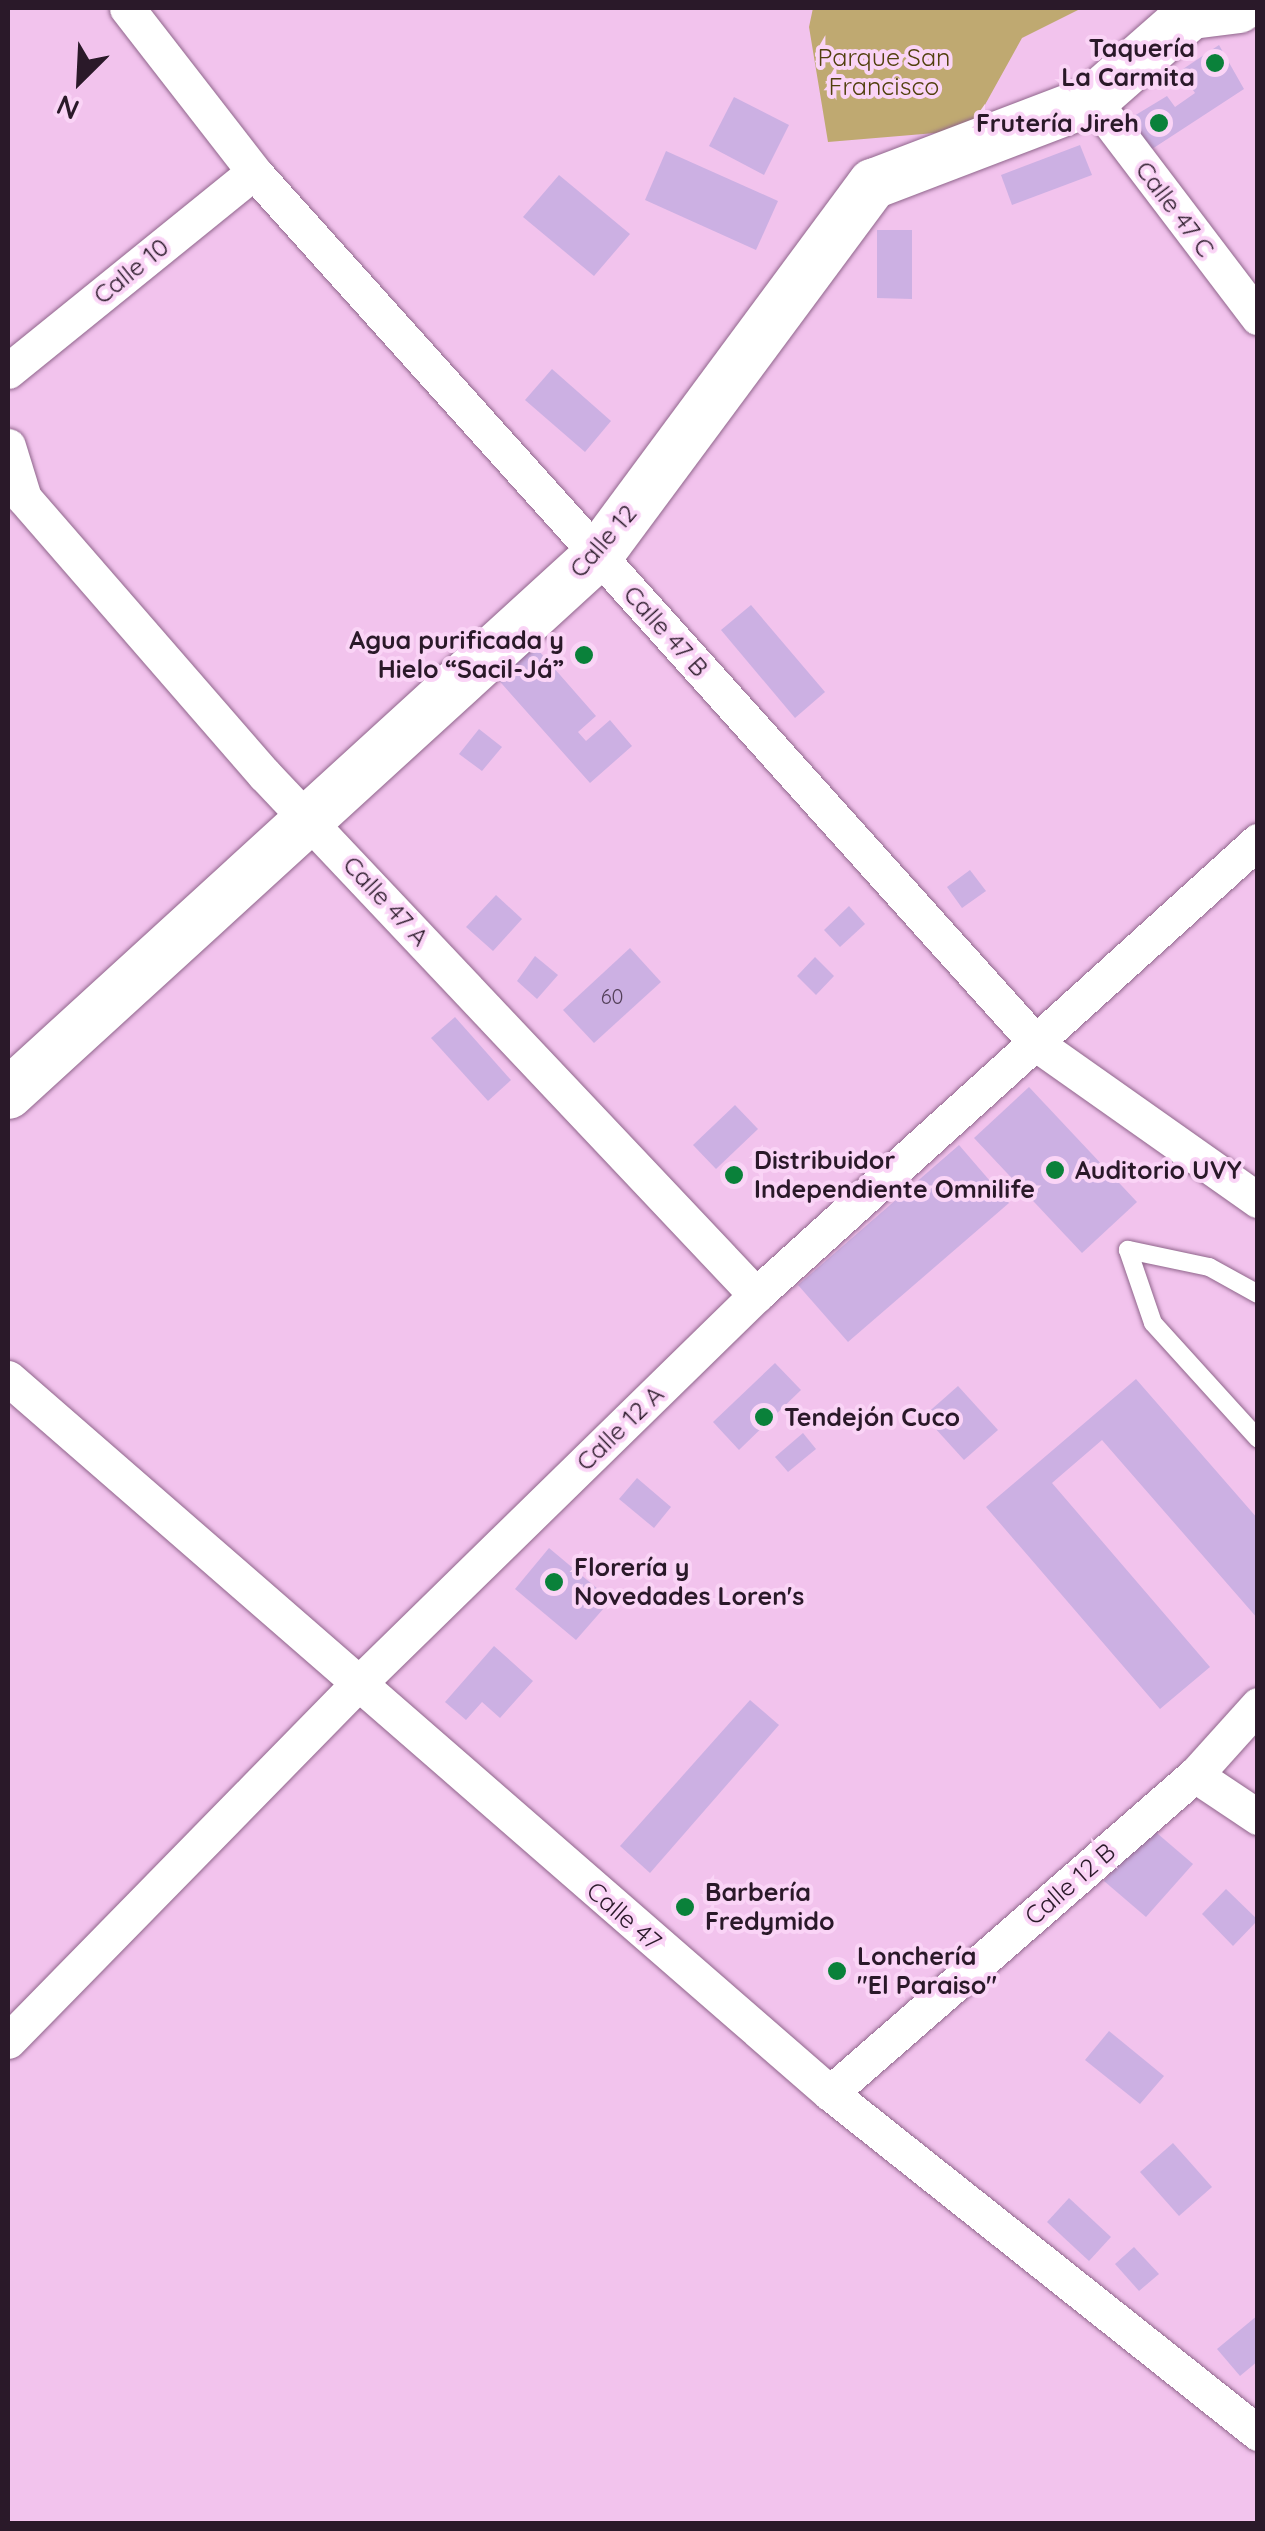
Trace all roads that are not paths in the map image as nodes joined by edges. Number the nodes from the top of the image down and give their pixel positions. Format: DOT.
graph roads {
  1 [pos="126,8"];
  2 [pos="1208,10"];
  3 [pos="1093,100"];
  4 [pos="254,172"];
  5 [pos="1258,317"];
  6 [pos="8,370"];
  7 [pos="8,446"];
  8 [pos="16,505"];
  9 [pos="598,555"];
  10 [pos="312,820"];
  11 [pos="1258,841"];
  12 [pos="1038,1044"];
  13 [pos="8,1094"];
  14 [pos="1258,1200"];
  15 [pos="1258,1294"];
  16 [pos="756,1295"];
  17 [pos="8,1378"];
  18 [pos="1258,1439"];
  19 [pos="357,1685"];
  20 [pos="1258,1705"];
  21 [pos="1195,1775"];
  22 [pos="1258,1817"];
  23 [pos="8,2041"];
  24 [pos="830,2092"];
  25 [pos="1258,2433"];
  1 -- 4 [label="street, Calle 47 B"];
  2 -- 3 [label="street, Calle 12"];
  3 -- 5 [label="street, Calle 47 C"];
  3 -- 9 [label="street, Calle 12"];
  4 -- 6 [label="street, Calle 10"];
  4 -- 9 [label="street, Calle 47 B"];
  7 -- 8 [label="street"];
  8 -- 10 [label="street, Calle 47 A"];
  9 -- 10 [label="street, Calle 12"];
  9 -- 12 [label="street, Calle 47 B"];
  10 -- 13 [label="street, Calle 12"];
  10 -- 16 [label="street, Calle 47 A"];
  11 -- 12 [label="street, Calle 12 A"];
  12 -- 14 [label="street, Calle 47 B"];
  12 -- 16 [label="street, Calle 12 A"];
  15 -- 18 [label="lane"];
  16 -- 19 [label="street, Calle 12 A"];
  17 -- 19 [label="street, Calle 47"];
  19 -- 23 [label="street, Calle 12 A"];
  19 -- 24 [label="street, Calle 47"];
  20 -- 21 [label="street, Calle 12 B"];
  21 -- 22 [label="street"];
  21 -- 24 [label="street, Calle 12 B"];
  24 -- 25 [label="street, Calle 47"];
}
